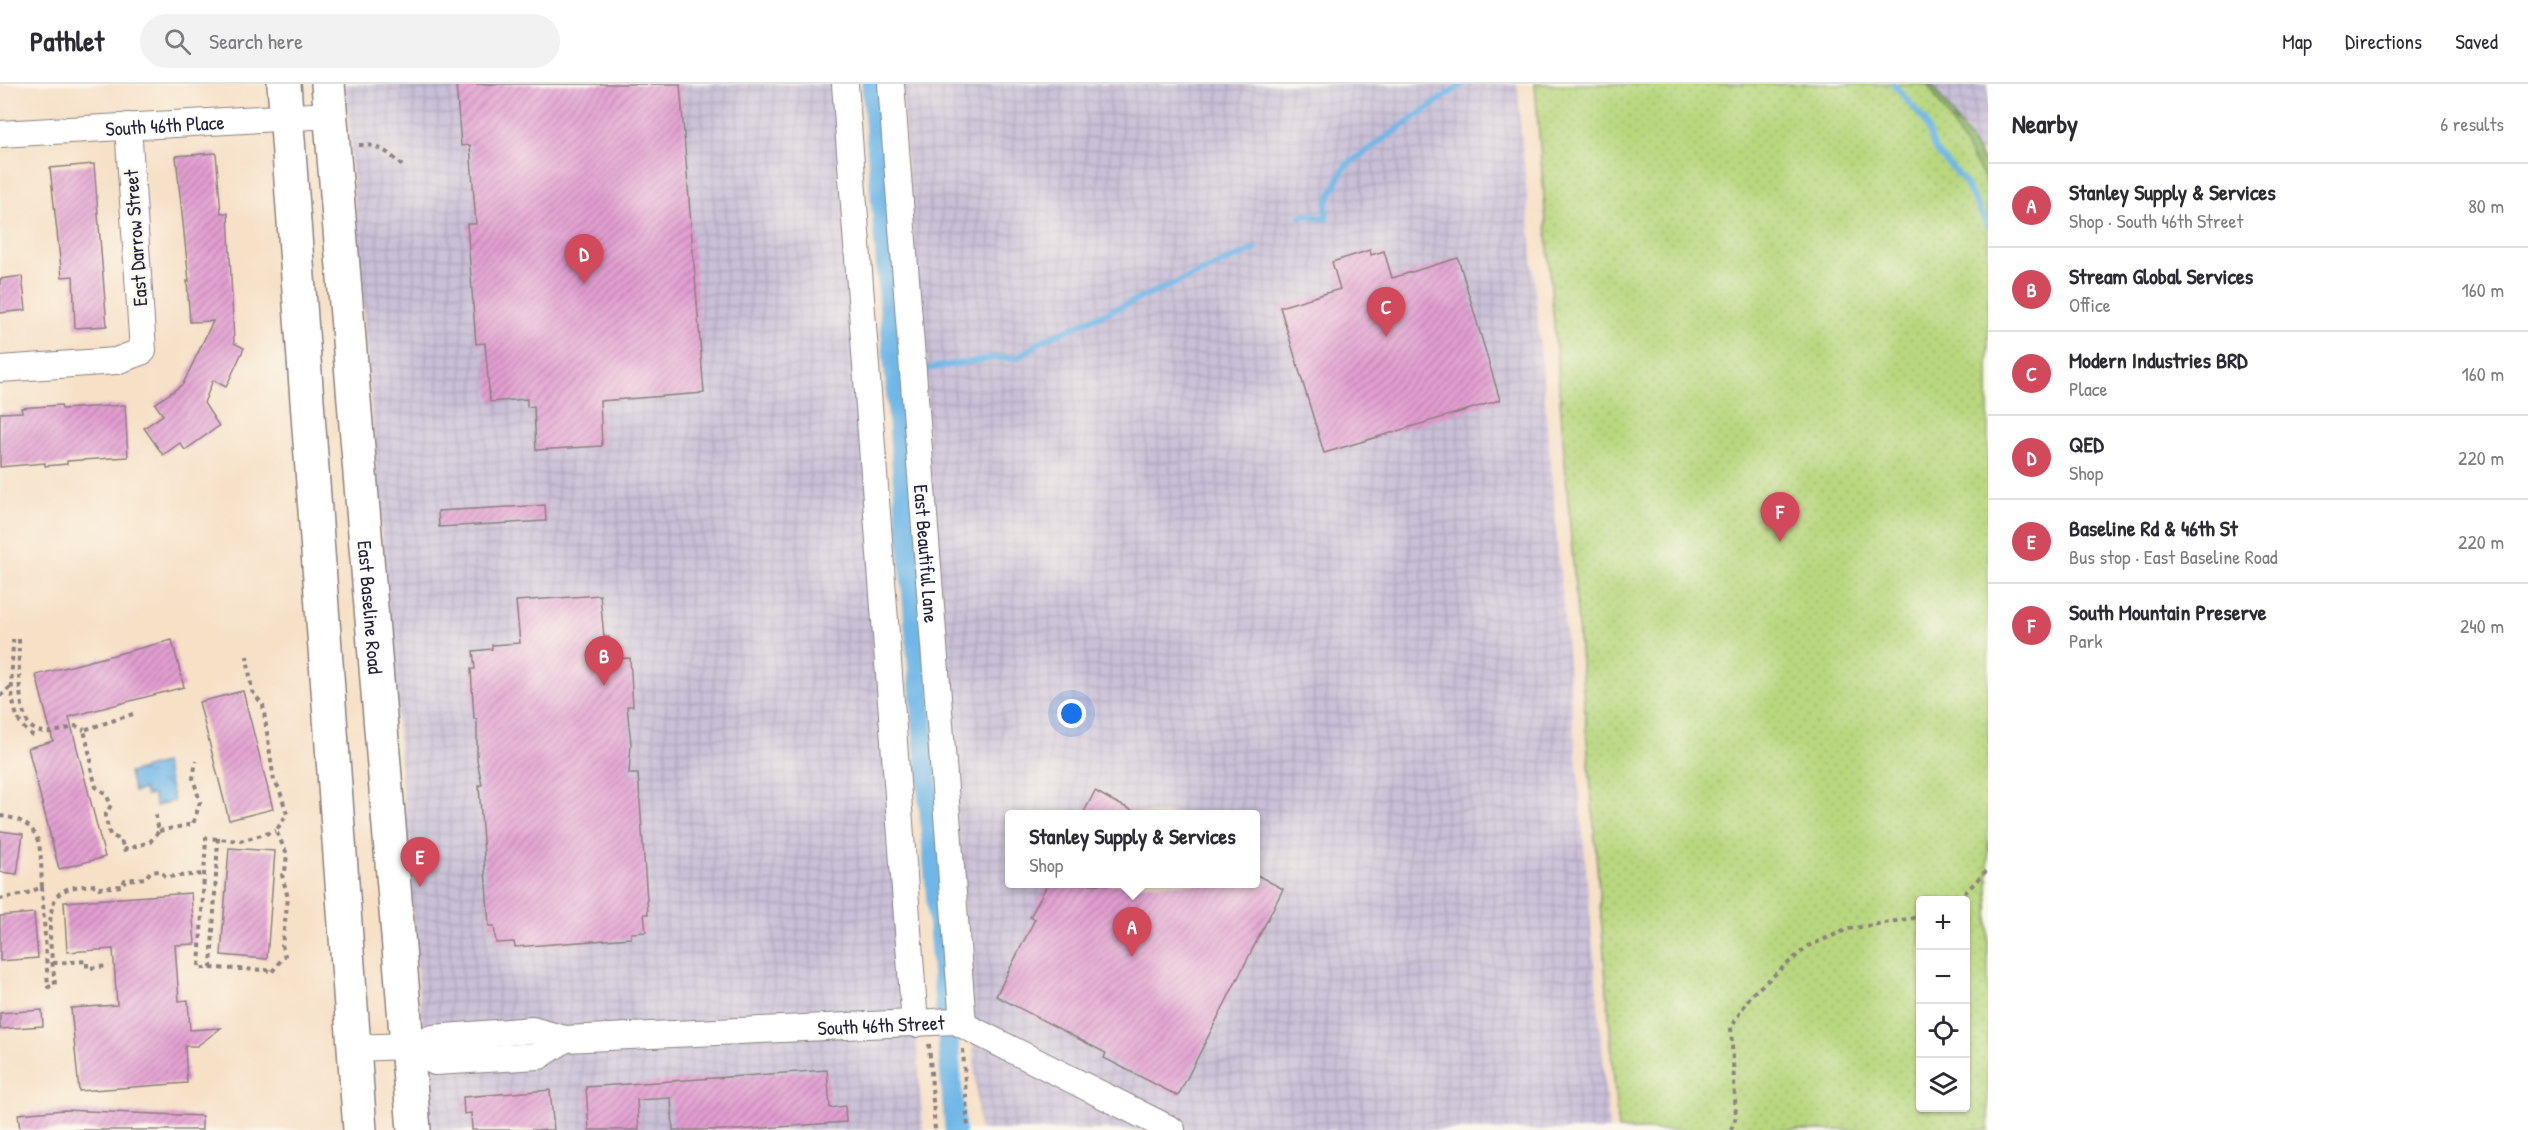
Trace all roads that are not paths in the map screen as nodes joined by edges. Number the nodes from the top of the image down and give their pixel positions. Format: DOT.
graph roads {
  1 [pos="284,84"];
  2 [pos="845,84"];
  3 [pos="891,84"];
  4 [pos="329,99"];
  5 [pos="287,117"];
  6 [pos="128,126"];
  7 [pos="0,134"];
  8 [pos="0,369"];
  9 [pos="370,608"];
  10 [pos="321,611"];
  11 [pos="939,1023"];
  12 [pos="407,1046"];
  13 [pos="353,1048"];
  14 [pos="360,1130"];
  15 [pos="414,1130"];
  16 [pos="1172,1130"];
  1 -- 5 [label="main road"];
  2 -- 11 [label="street"];
  3 -- 11 [label="street, East Beautiful Lane"];
  4 -- 5 [label="street, South 46th Place"];
  4 -- 9 [label="main road, East Baseline Road"];
  5 -- 6 [label="street, South 46th Place"];
  5 -- 10 [label="main road"];
  6 -- 7 [label="street, South 46th Place"];
  6 -- 8 [label="street, East Darrow Street"];
  9 -- 10 [label="main road"];
  9 -- 12 [label="main road, East Baseline Road"];
  10 -- 13 [label="main road"];
  11 -- 12 [label="street, South 46th Street"];
  11 -- 16 [label="street, South 46th Street"];
  12 -- 13 [label="street, South 46th Street"];
  12 -- 15 [label="main road, East Baseline Road"];
  13 -- 14 [label="main road"];
}
